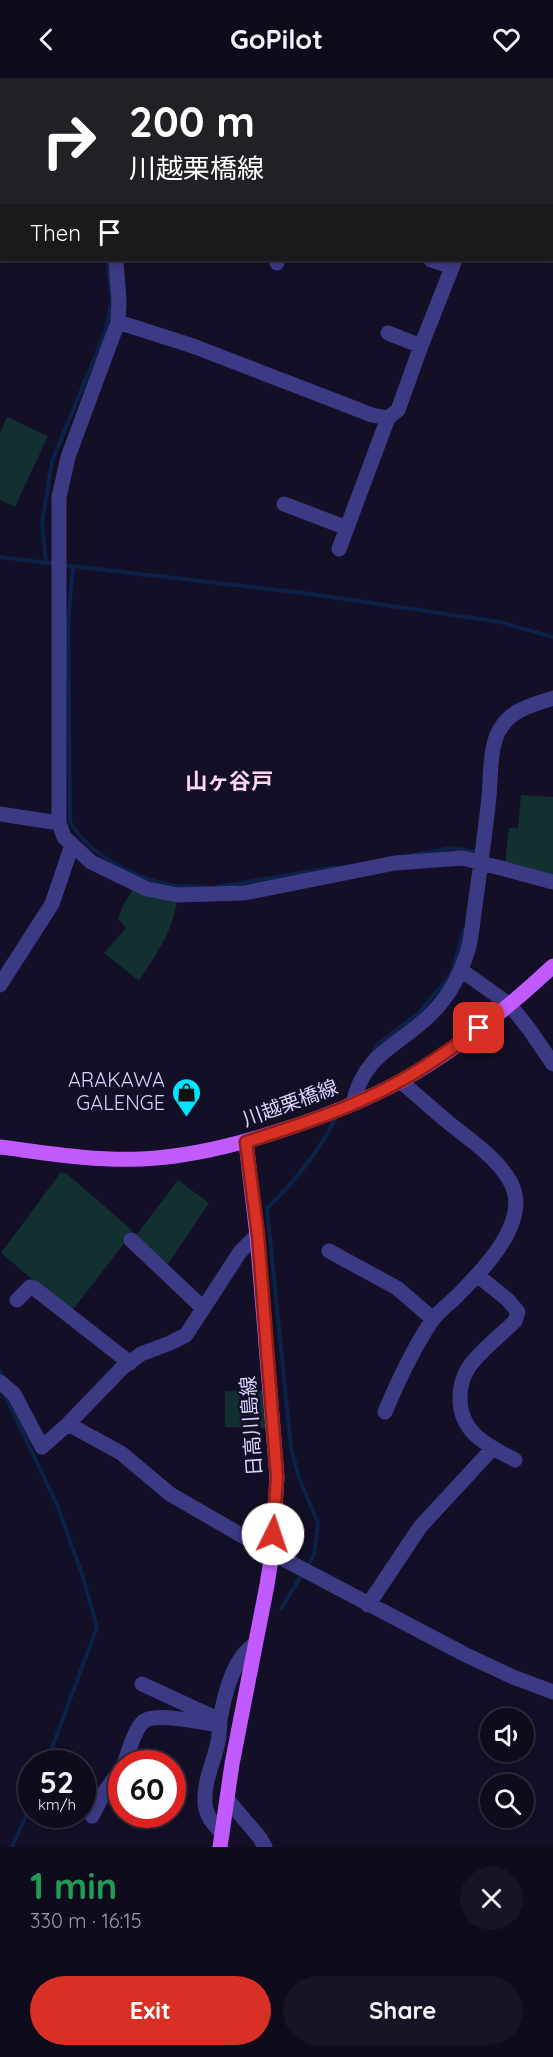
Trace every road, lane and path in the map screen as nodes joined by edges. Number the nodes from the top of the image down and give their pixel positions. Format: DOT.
graph roads {
  1 [pos="116,261"];
  2 [pos="439,261"];
  3 [pos="454,263"];
  4 [pos="118,322"];
  5 [pos="388,333"];
  6 [pos="421,346"];
  7 [pos="388,418"];
  8 [pos="285,504"];
  9 [pos="347,528"];
  10 [pos="339,549"];
  11 [pos="553,698"];
  12 [pos="0,814"];
  13 [pos="59,823"];
  14 [pos="72,845"];
  15 [pos="482,862"];
  16 [pos="553,882"];
  17 [pos="553,966"];
  18 [pos="461,970"];
  19 [pos="0,985"];
  20 [pos="510,1005"];
  21 [pos="553,1064"];
  22 [pos="400,1081"];
  23 [pos="353,1103"];
  24 [pos="246,1142"];
  25 [pos="0,1147"];
  26 [pos="258,1235"];
  27 [pos="131,1240"];
  28 [pos="329,1251"];
  29 [pos="477,1275"];
  30 [pos="17,1300"];
  31 [pos="203,1308"];
  32 [pos="433,1319"];
  33 [pos="130,1363"];
  34 [pos="4,1386"];
  35 [pos="386,1412"];
  36 [pos="68,1424"];
  37 [pos="493,1448"];
  38 [pos="515,1460"];
  39 [pos="272,1553"];
  40 [pos="368,1605"];
  41 [pos="255,1644"];
  42 [pos="142,1684"];
  43 [pos="553,1692"];
  44 [pos="220,1723"];
  45 [pos="129,1750"];
  46 [pos="108,1787"];
  47 [pos="227,1799"];
  48 [pos="96,1808"];
  49 [pos="221,1840"];
  50 [pos="265,1847"];
  1 -- 4 [label="street"];
  2 -- 3 [label="street"];
  3 -- 6 [label="street"];
  4 -- 7 [label="street"];
  4 -- 13 [label="street"];
  5 -- 6 [label="street"];
  6 -- 7 [label="street"];
  7 -- 9 [label="street"];
  8 -- 9 [label="street"];
  9 -- 10 [label="street"];
  11 -- 15 [label="street"];
  12 -- 13 [label="street"];
  13 -- 14 [label="street"];
  14 -- 15 [label="street"];
  14 -- 19 [label="street"];
  15 -- 16 [label="street"];
  15 -- 18 [label="street"];
  17 -- 20 [label="main road, 川越栗橋線"];
  18 -- 20 [label="street"];
  18 -- 23 [label="street"];
  20 -- 21 [label="street"];
  20 -- 22 [label="main road, 川越栗橋線"];
  22 -- 23 [label="main road, 川越栗橋線"];
  22 -- 29 [label="street"];
  23 -- 24 [label="main road, 川越栗橋線"];
  24 -- 25 [label="main road, 川越栗橋線"];
  24 -- 26 [label="main road, 日高川島線"];
  26 -- 31 [label="street"];
  26 -- 39 [label="main road, 日高川島線"];
  27 -- 31 [label="street"];
  28 -- 32 [label="street"];
  29 -- 32 [label="street"];
  29 -- 37 [label="street"];
  30 -- 33 [label="street"];
  31 -- 33 [label="street"];
  32 -- 35 [label="street"];
  33 -- 36 [label="street"];
  34 -- 36 [label="street"];
  36 -- 39 [label="street"];
  37 -- 38 [label="street"];
  37 -- 40 [label="street"];
  39 -- 40 [label="street"];
  39 -- 41 [label="main road, 日高川島線"];
  40 -- 43 [label="street"];
  41 -- 44 [label="street"];
  41 -- 47 [label="main road, 日高川島線"];
  42 -- 44 [label="street"];
  44 -- 45 [label="street"];
  44 -- 49 [label="street"];
  46 -- 48 [label="street"];
  47 -- 49 [label="main road, 日高川島線"];
  47 -- 50 [label="street"];
}
